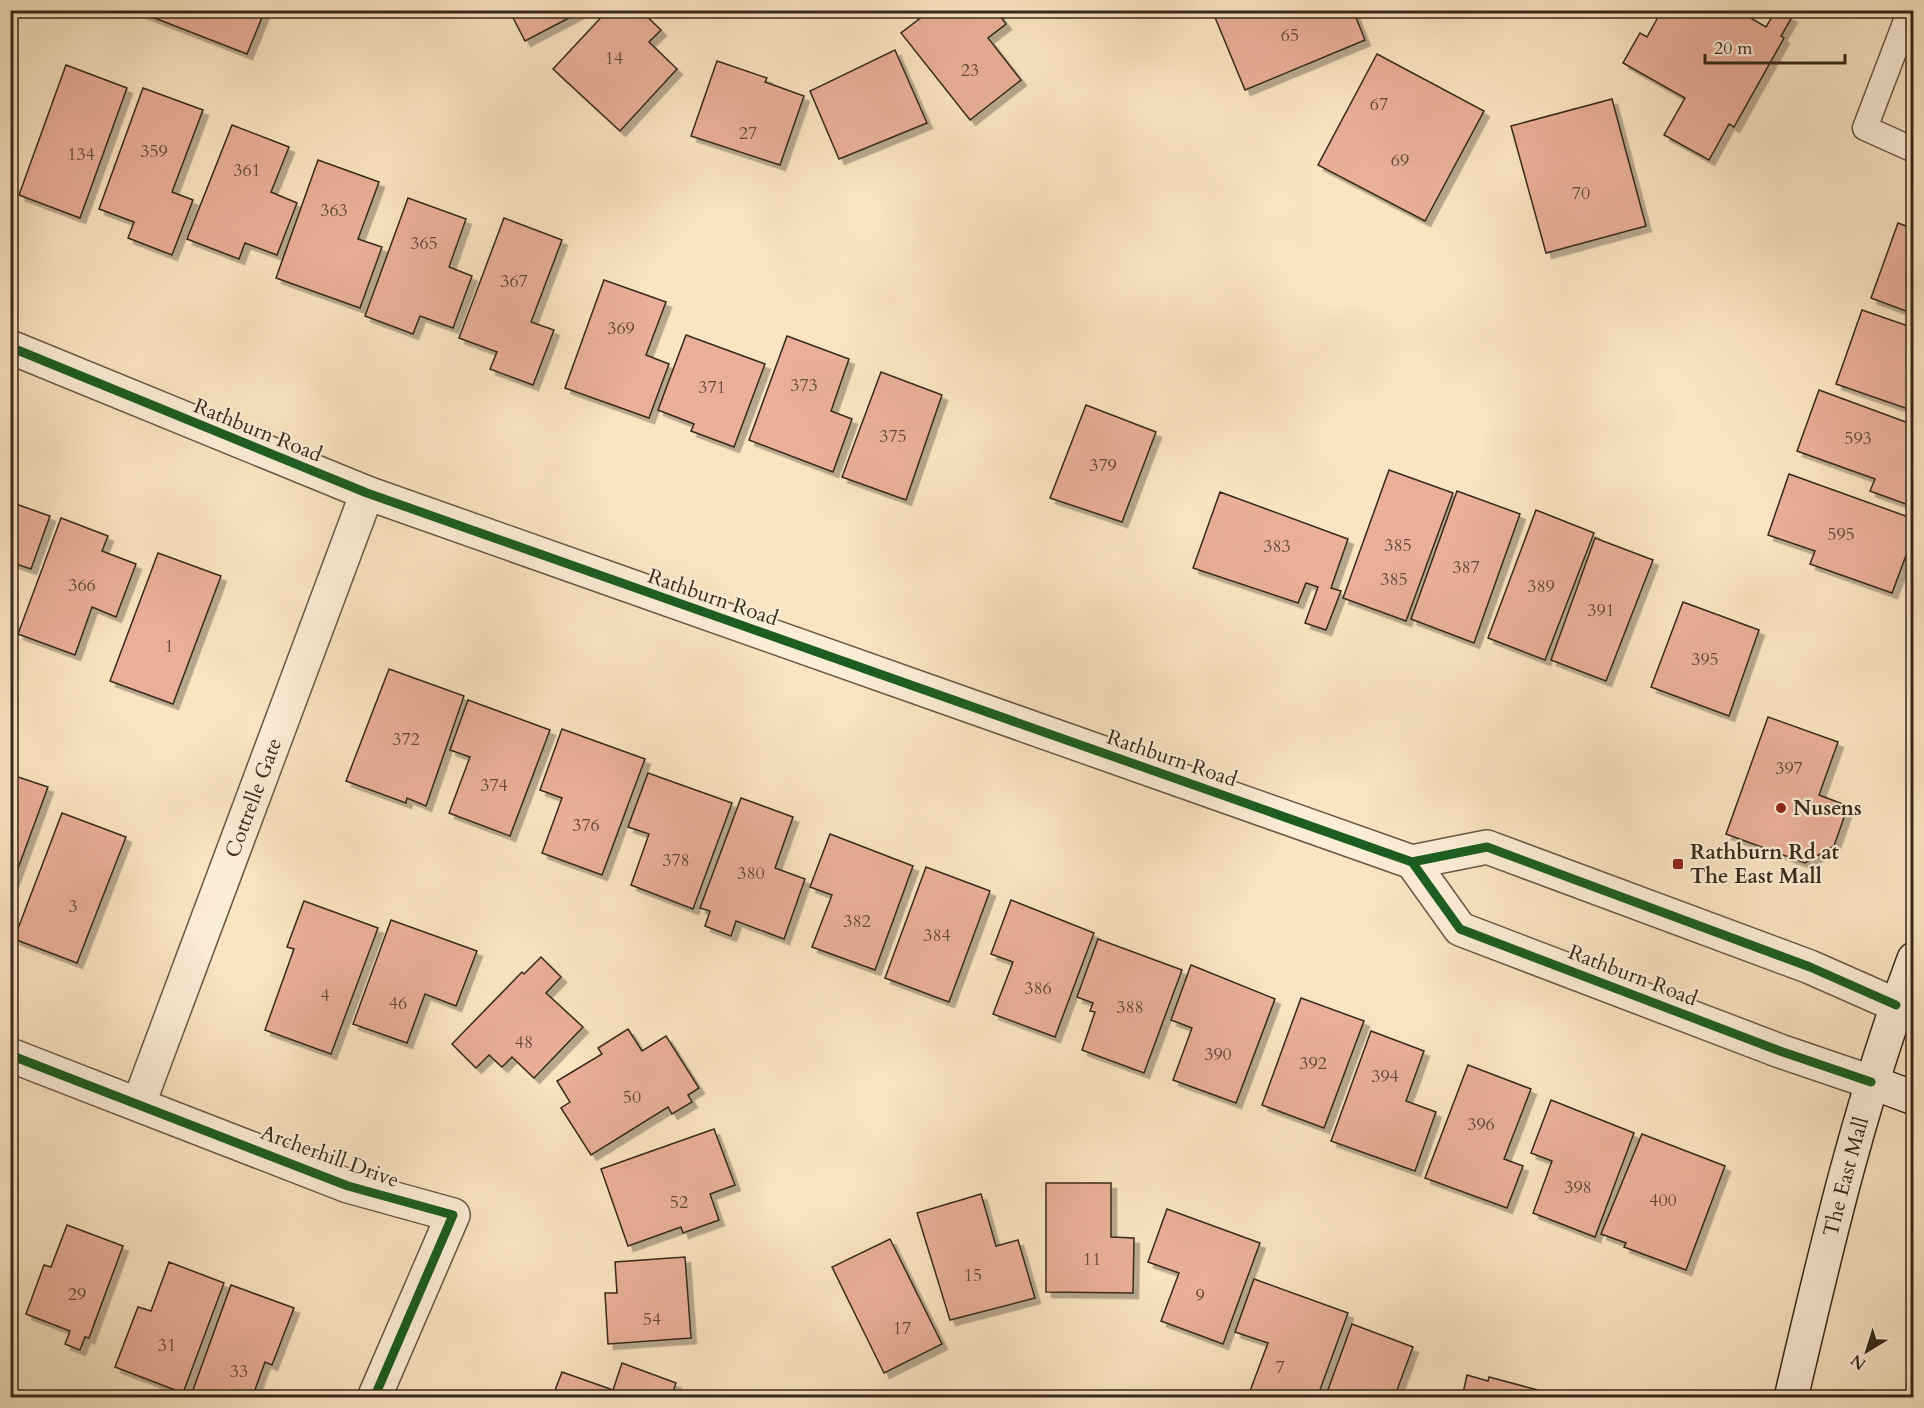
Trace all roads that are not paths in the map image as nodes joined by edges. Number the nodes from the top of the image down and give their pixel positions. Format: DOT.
graph roads {
  1 [pos="1910,10"];
  2 [pos="1914,150"];
  3 [pos="10,347"];
  4 [pos="367,494"];
  5 [pos="1412,862"];
  6 [pos="1914,959"];
  7 [pos="1905,1008"];
  8 [pos="10,1055"];
  9 [pos="1871,1082"];
  10 [pos="1914,1098"];
  11 [pos="139,1103"];
  12 [pos="374,1398"];
  13 [pos="1791,1398"];
  1 -- 2 [label="lane"];
  3 -- 4 [label="street, Rathburn Road"];
  4 -- 5 [label="street, Rathburn Road"];
  4 -- 11 [label="street, Cottrelle Gate"];
  5 -- 7 [label="street"];
  5 -- 9 [label="street, Rathburn Road"];
  6 -- 7 [label="street, The East Mall"];
  7 -- 9 [label="street, The East Mall"];
  8 -- 11 [label="street, Archerhill Drive"];
  9 -- 10 [label="street, Rathburn Road"];
  9 -- 13 [label="street, The East Mall"];
  11 -- 12 [label="street, Archerhill Drive"];
}
